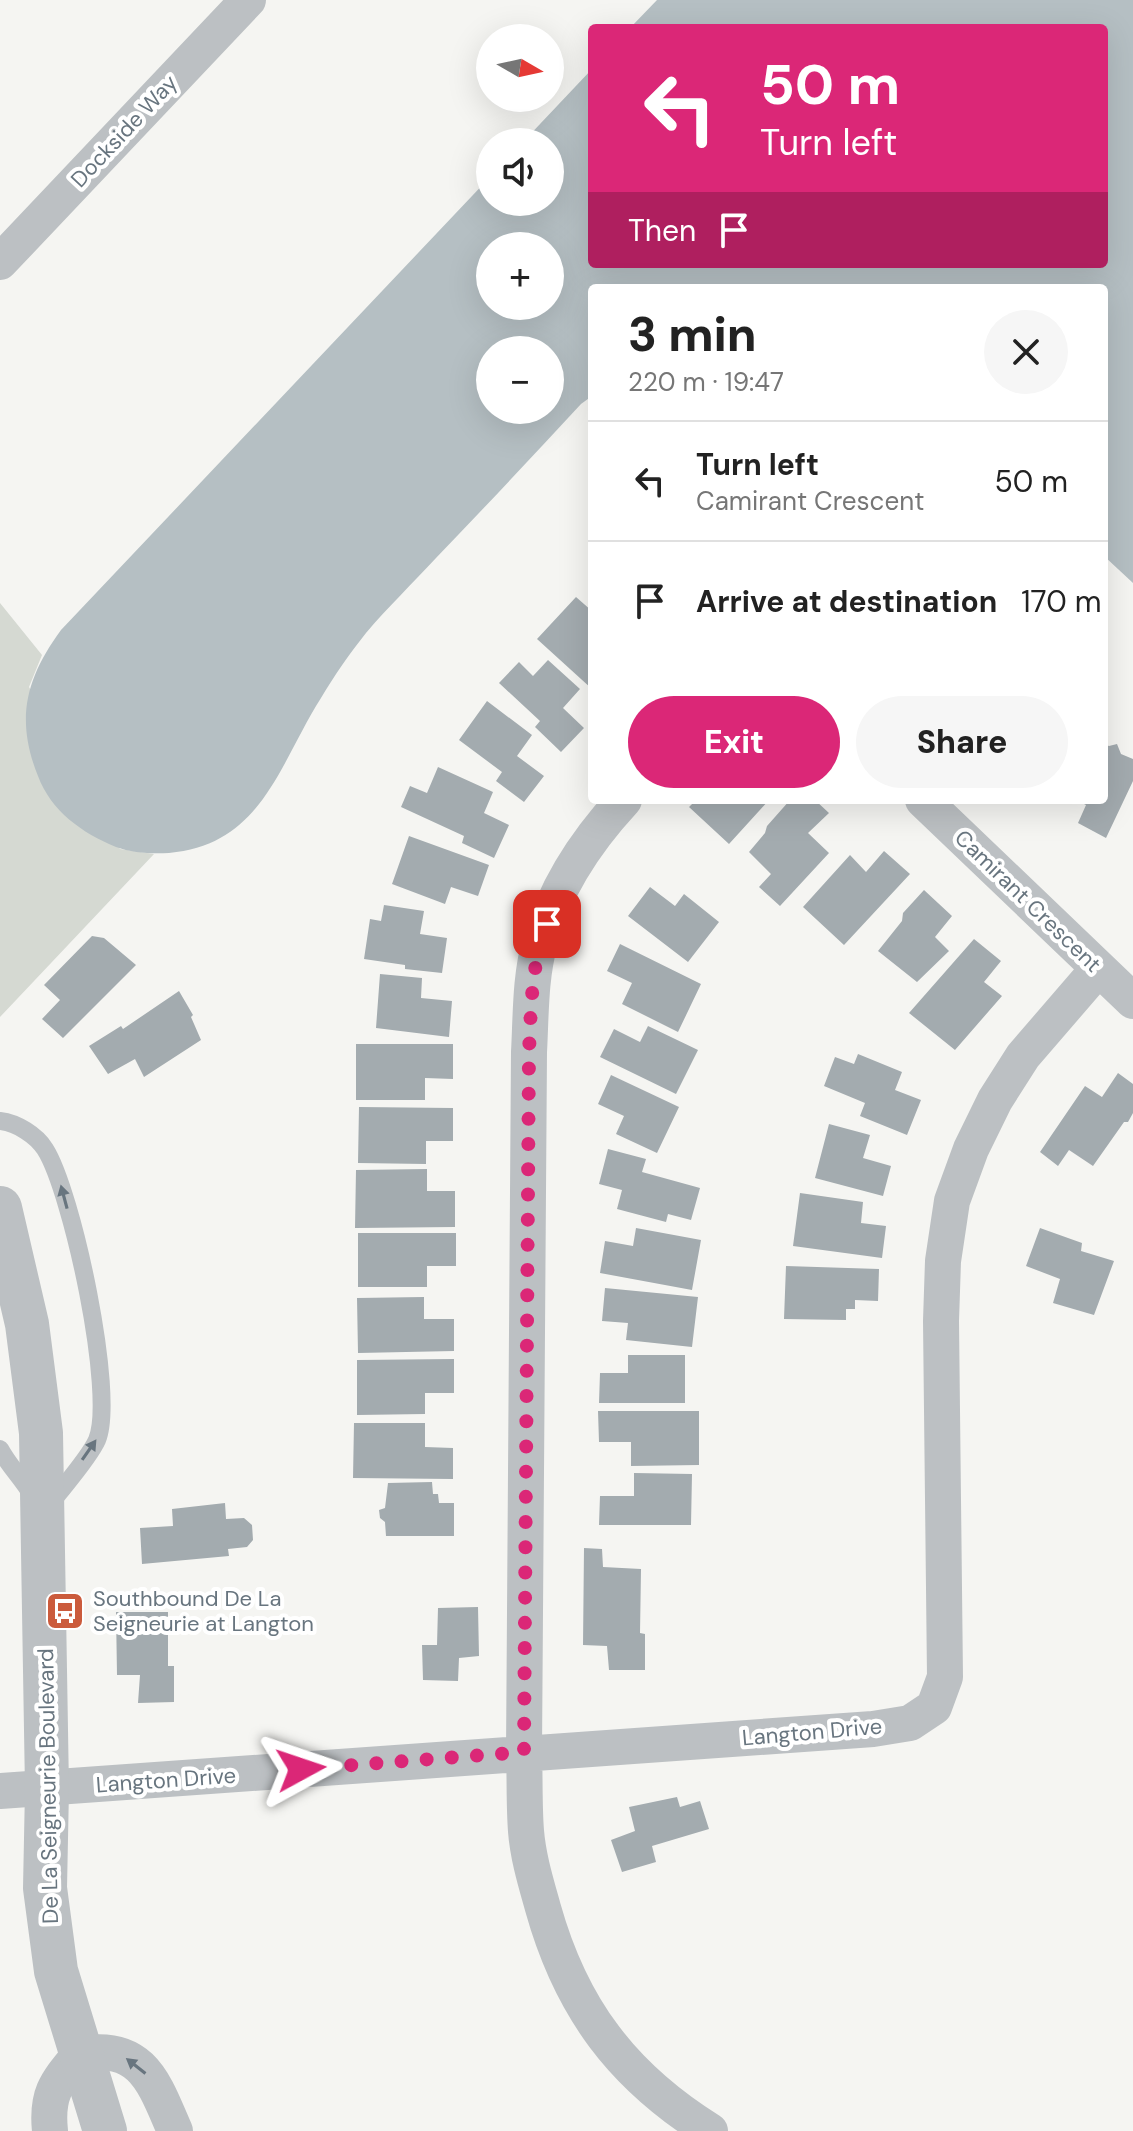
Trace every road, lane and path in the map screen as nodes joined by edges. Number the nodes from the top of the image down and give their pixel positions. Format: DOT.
graph roads {
  1 [pos="248,0"];
  2 [pos="0,262"];
  3 [pos="620,804"];
  4 [pos="927,804"];
  5 [pos="1098,969"];
  6 [pos="1133,1001"];
  7 [pos="0,1121"];
  8 [pos="0,1208"];
  9 [pos="0,1449"];
  10 [pos="43,1513"];
  11 [pos="524,1752"];
  12 [pos="47,1789"];
  13 [pos="0,1791"];
  14 [pos="80,2054"];
  15 [pos="50,2131"];
  16 [pos="105,2131"];
  17 [pos="175,2131"];
  18 [pos="710,2131"];
  1 -- 2 [label="street, Dockside Way"];
  3 -- 11 [label="street"];
  4 -- 5 [label="street, Camirant Crescent"];
  5 -- 6 [label="street, Camirant Crescent"];
  5 -- 11 [label="street, Langton Drive"];
  10 -- 7 [label="lane, one-way"];
  8 -- 10 [label="street, De La Seigneurie Boulevard"];
  9 -- 10 [label="lane"];
  10 -- 12 [label="street, De La Seigneurie Boulevard"];
  11 -- 12 [label="street, Langton Drive"];
  11 -- 18 [label="street"];
  12 -- 13 [label="street, Langton Drive"];
  12 -- 14 [label="street, De La Seigneurie Boulevard"];
  14 -- 15 [label="street"];
  14 -- 16 [label="street, De La Seigneurie Boulevard"];
  17 -- 14 [label="street, one-way"];
}
